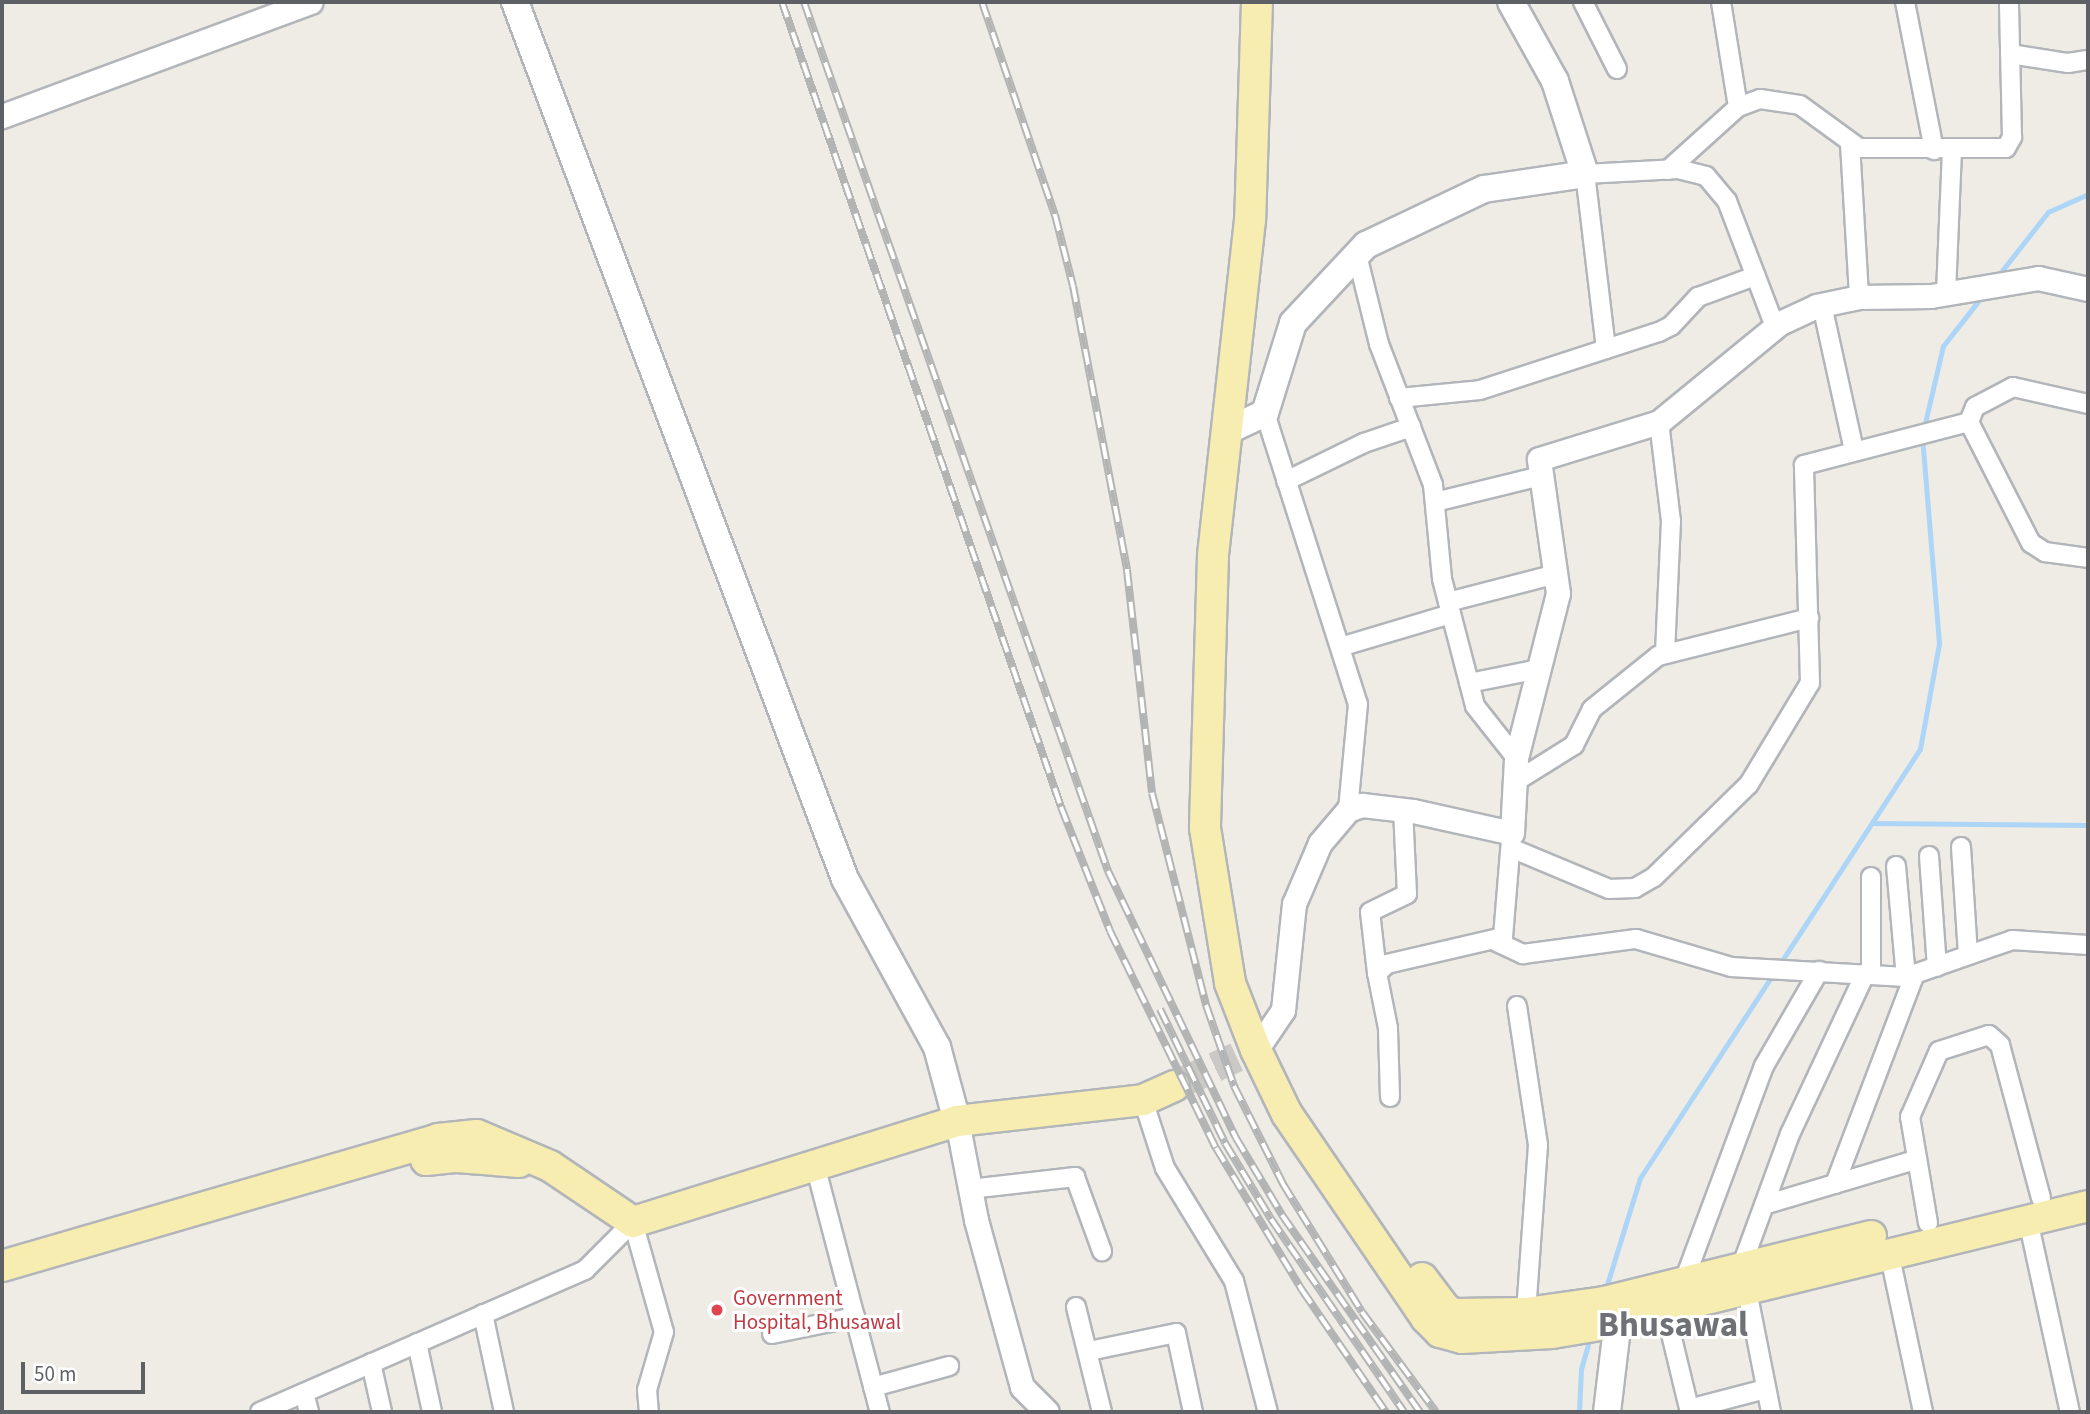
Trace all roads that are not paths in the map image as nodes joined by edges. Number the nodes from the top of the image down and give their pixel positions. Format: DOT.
graph roads {
  1 [pos="312,2"];
  2 [pos="515,2"];
  3 [pos="1257,2"];
  4 [pos="1511,2"];
  5 [pos="1583,2"];
  6 [pos="1721,2"];
  7 [pos="1905,2"];
  8 [pos="2009,2"];
  9 [pos="2010,54"];
  10 [pos="2088,60"];
  11 [pos="1617,69"];
  12 [pos="1738,107"];
  13 [pos="2,116"];
  14 [pos="1850,144"];
  15 [pos="1943,150"];
  16 [pos="1668,170"];
  17 [pos="1585,174"];
  18 [pos="1357,255"];
  19 [pos="1755,276"];
  20 [pos="2088,289"];
  21 [pos="1946,293"];
  22 [pos="1859,297"];
  23 [pos="1822,305"];
  24 [pos="1775,327"];
  25 [pos="1606,349"];
  26 [pos="1399,398"];
  27 [pos="2088,404"];
  28 [pos="1265,413"];
  29 [pos="1659,422"];
  30 [pos="1969,422"];
  31 [pos="1411,427"];
  32 [pos="1227,431"];
  33 [pos="1854,450"];
  34 [pos="1541,476"];
  35 [pos="1286,481"];
  36 [pos="1435,502"];
  37 [pos="2088,558"];
  38 [pos="1556,574"];
  39 [pos="1450,608"];
  40 [pos="1809,618"];
  41 [pos="1340,647"];
  42 [pos="1665,653"];
  43 [pos="1539,669"];
  44 [pos="1469,682"];
  45 [pos="1517,758"];
  46 [pos="1515,782"];
  47 [pos="1403,809"];
  48 [pos="1348,810"];
  49 [pos="1511,841"];
  50 [pos="1961,847"];
  51 [pos="1929,856"];
  52 [pos="1896,866"];
  53 [pos="1871,877"];
  54 [pos="1497,942"];
  55 [pos="2088,944"];
  56 [pos="1968,955"];
  57 [pos="1937,967"];
  58 [pos="1815,971"];
  59 [pos="1377,973"];
  60 [pos="1868,974"];
  61 [pos="1910,976"];
  62 [pos="1517,1006"];
  63 [pos="1252,1059"];
  64 [pos="1174,1086"];
  65 [pos="1390,1097"];
  66 [pos="1143,1100"];
  67 [pos="957,1121"];
  68 [pos="1916,1160"];
  69 [pos="815,1166"];
  70 [pos="1835,1184"];
  71 [pos="2088,1185"];
  72 [pos="970,1189"];
  73 [pos="1764,1205"];
  74 [pos="2088,1206"];
  75 [pos="2034,1209"];
  76 [pos="633,1222"];
  77 [pos="1928,1223"];
  78 [pos="128,1237"];
  79 [pos="1102,1251"];
  80 [pos="1889,1252"];
  81 [pos="2,1266"];
  82 [pos="1742,1277"];
  83 [pos="1684,1281"];
  84 [pos="2,1282"];
  85 [pos="1076,1307"];
  86 [pos="1665,1309"];
  87 [pos="483,1314"];
  88 [pos="1608,1316"];
  89 [pos="855,1317"];
  90 [pos="1542,1319"];
  91 [pos="772,1334"];
  92 [pos="416,1343"];
  93 [pos="1088,1351"];
  94 [pos="371,1363"];
  95 [pos="949,1366"];
  96 [pos="873,1387"];
  97 [pos="1765,1389"];
  98 [pos="304,1393"];
  99 [pos="1689,1410"];
  100 [pos="260,1412"];
  101 [pos="309,1412"];
  102 [pos="382,1412"];
  103 [pos="432,1412"];
  104 [pos="504,1412"];
  105 [pos="649,1412"];
  106 [pos="880,1412"];
  107 [pos="1047,1412"];
  108 [pos="1102,1412"];
  109 [pos="1193,1412"];
  110 [pos="1268,1412"];
  111 [pos="1607,1412"];
  112 [pos="1770,1412"];
  113 [pos="1923,1412"];
  114 [pos="2070,1412"];
  1 -- 13 [label="street"];
  2 -- 67 [label="main road"];
  3 -- 32 [label="main road"];
  4 -- 17 [label="main road"];
  5 -- 11 [label="street"];
  6 -- 12 [label="street"];
  7 -- 15 [label="street"];
  8 -- 9 [label="street"];
  9 -- 10 [label="street"];
  9 -- 15 [label="street"];
  12 -- 14 [label="street"];
  12 -- 16 [label="street"];
  14 -- 15 [label="street"];
  14 -- 22 [label="street"];
  15 -- 21 [label="street"];
  16 -- 17 [label="street"];
  16 -- 19 [label="street"];
  17 -- 18 [label="main road"];
  17 -- 25 [label="street"];
  18 -- 26 [label="street"];
  18 -- 28 [label="main road"];
  19 -- 24 [label="street"];
  19 -- 25 [label="street"];
  20 -- 21 [label="street"];
  21 -- 22 [label="street"];
  22 -- 23 [label="street"];
  23 -- 24 [label="street"];
  23 -- 33 [label="street"];
  24 -- 29 [label="street"];
  25 -- 26 [label="street"];
  26 -- 31 [label="street"];
  27 -- 30 [label="street"];
  28 -- 32 [label="main road"];
  28 -- 35 [label="street"];
  29 -- 34 [label="street"];
  29 -- 42 [label="street"];
  30 -- 33 [label="street"];
  30 -- 37 [label="street"];
  31 -- 35 [label="street"];
  31 -- 36 [label="street"];
  32 -- 63 [label="main road"];
  33 -- 40 [label="street"];
  34 -- 36 [label="street"];
  34 -- 38 [label="street"];
  35 -- 41 [label="street"];
  36 -- 39 [label="street"];
  38 -- 39 [label="street"];
  38 -- 43 [label="street"];
  39 -- 41 [label="street"];
  39 -- 44 [label="street"];
  40 -- 42 [label="street"];
  40 -- 49 [label="street"];
  41 -- 48 [label="street"];
  42 -- 46 [label="street"];
  43 -- 44 [label="street"];
  43 -- 45 [label="street"];
  44 -- 45 [label="street"];
  45 -- 46 [label="street"];
  46 -- 49 [label="street"];
  47 -- 48 [label="street"];
  47 -- 49 [label="street"];
  47 -- 59 [label="street"];
  48 -- 63 [label="street"];
  49 -- 54 [label="street"];
  50 -- 56 [label="street"];
  51 -- 57 [label="street"];
  52 -- 61 [label="street"];
  53 -- 60 [label="street"];
  54 -- 58 [label="street"];
  54 -- 59 [label="street"];
  55 -- 56 [label="street"];
  56 -- 57 [label="street"];
  57 -- 61 [label="street"];
  58 -- 60 [label="street"];
  58 -- 83 [label="street"];
  59 -- 65 [label="street"];
  60 -- 61 [label="street"];
  60 -- 73 [label="street"];
  61 -- 70 [label="street"];
  62 -- 90 [label="street"];
  63 -- 90 [label="main road"];
  64 -- 66 [label="main road"];
  66 -- 67 [label="main road"];
  66 -- 110 [label="street"];
  67 -- 69 [label="main road"];
  67 -- 72 [label="street"];
  68 -- 70 [label="street"];
  68 -- 75 [label="street"];
  68 -- 77 [label="street"];
  69 -- 76 [label="main road"];
  69 -- 89 [label="street"];
  70 -- 73 [label="street"];
  71 -- 75 [label="main road"];
  72 -- 79 [label="street"];
  72 -- 107 [label="street"];
  73 -- 82 [label="street"];
  74 -- 75 [label="main road"];
  75 -- 77 [label="main road"];
  75 -- 80 [label="main road"];
  75 -- 114 [label="street"];
  76 -- 78 [label="main road"];
  76 -- 87 [label="street"];
  76 -- 105 [label="street"];
  77 -- 82 [label="main road"];
  78 -- 81 [label="main road"];
  78 -- 84 [label="main road"];
  80 -- 82 [label="main road"];
  80 -- 113 [label="street"];
  82 -- 83 [label="main road"];
  82 -- 86 [label="main road"];
  82 -- 97 [label="street"];
  83 -- 88 [label="main road"];
  85 -- 93 [label="street"];
  86 -- 88 [label="main road"];
  86 -- 99 [label="street"];
  87 -- 92 [label="street"];
  87 -- 104 [label="street"];
  88 -- 90 [label="main road"];
  88 -- 111 [label="main road"];
  89 -- 91 [label="street"];
  89 -- 96 [label="street"];
  92 -- 94 [label="street"];
  92 -- 103 [label="street"];
  93 -- 108 [label="street"];
  93 -- 109 [label="street"];
  94 -- 98 [label="street"];
  94 -- 102 [label="street"];
  95 -- 96 [label="street"];
  96 -- 106 [label="street"];
  97 -- 99 [label="street"];
  97 -- 112 [label="street"];
  98 -- 100 [label="street"];
  98 -- 101 [label="street"];
}
